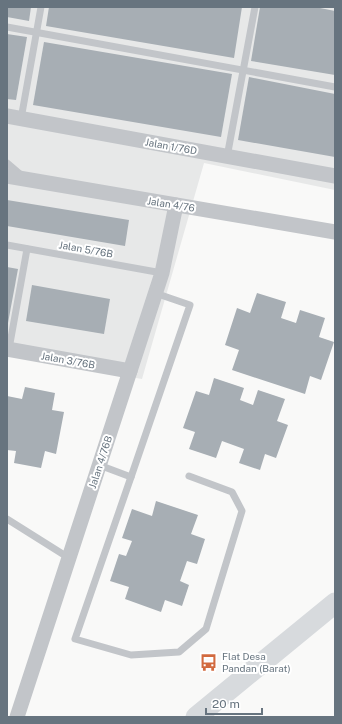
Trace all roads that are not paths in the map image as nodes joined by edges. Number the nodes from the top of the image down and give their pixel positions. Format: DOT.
graph roads {
  1 [pos="41,7"];
  2 [pos="255,7"];
  3 [pos="7,27"];
  4 [pos="36,32"];
  5 [pos="244,70"];
  6 [pos="335,87"];
  7 [pos="14,118"];
  8 [pos="227,157"];
  9 [pos="7,163"];
  10 [pos="7,176"];
  11 [pos="335,176"];
  12 [pos="26,180"];
  13 [pos="176,205"];
  14 [pos="335,232"];
  15 [pos="7,245"];
  16 [pos="27,249"];
  17 [pos="162,273"];
  18 [pos="155,293"];
  19 [pos="8,349"];
  20 [pos="130,371"];
  21 [pos="99,465"];
  22 [pos="131,476"];
  23 [pos="188,476"];
  24 [pos="7,519"];
  25 [pos="69,558"];
  26 [pos="335,603"];
  27 [pos="17,717"];
  28 [pos="196,717"];
  1 -- 4 [label="lane"];
  2 -- 5 [label="lane"];
  3 -- 4 [label="lane"];
  4 -- 5 [label="lane"];
  4 -- 7 [label="lane"];
  5 -- 6 [label="lane"];
  5 -- 8 [label="lane"];
  7 -- 8 [label="street, Jalan 1/76D"];
  8 -- 11 [label="street, Jalan 1/76D"];
  9 -- 12 [label="lane"];
  10 -- 12 [label="street, Jalan 4/76"];
  12 -- 13 [label="street, Jalan 4/76"];
  13 -- 14 [label="street, Jalan 4/76"];
  13 -- 17 [label="street, Jalan 4/76B"];
  15 -- 16 [label="lane, Jalan 5/76B"];
  16 -- 17 [label="lane, Jalan 5/76B"];
  16 -- 19 [label="lane"];
  17 -- 18 [label="street, Jalan 4/76B"];
  18 -- 20 [label="street, Jalan 4/76B"];
  18 -- 22 [label="lane"];
  19 -- 20 [label="street, Jalan 3/76B"];
  20 -- 21 [label="street, Jalan 4/76B"];
  21 -- 22 [label="lane"];
  21 -- 25 [label="street, Jalan 4/76B"];
  22 -- 23 [label="lane"];
  24 -- 25 [label="lane"];
  25 -- 27 [label="street, Jalan 4/76B"];
  26 -- 28 [label="street"];
}
